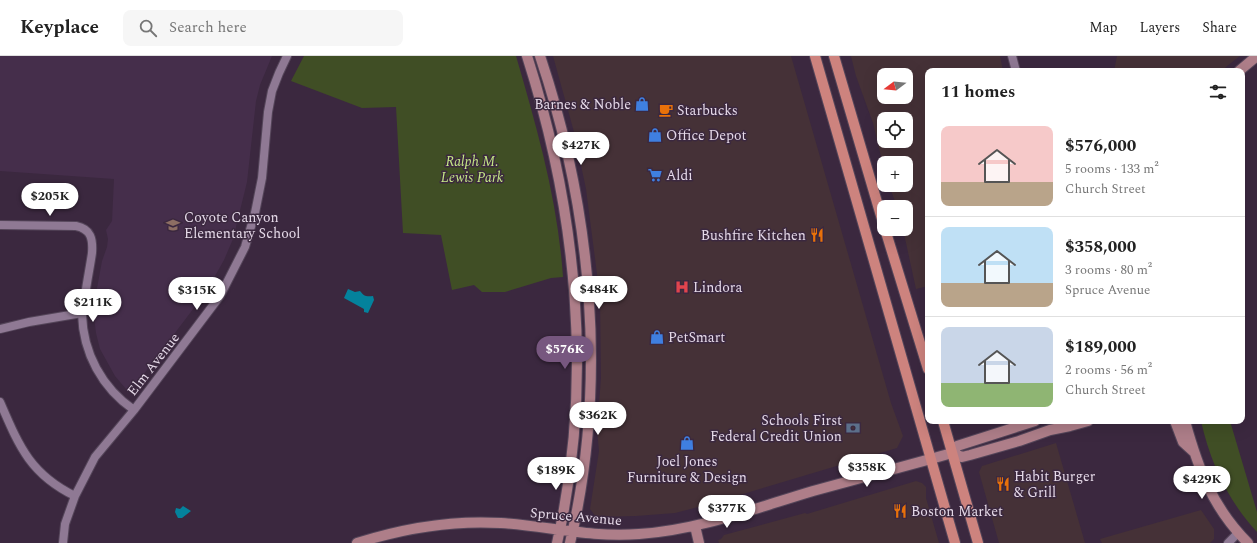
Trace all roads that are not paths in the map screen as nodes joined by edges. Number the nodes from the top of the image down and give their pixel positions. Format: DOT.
graph roads {
  1 [pos="287,56"];
  2 [pos="527,56"];
  3 [pos="540,56"];
  4 [pos="815,56"];
  5 [pos="834,56"];
  6 [pos="1012,56"];
  7 [pos="1257,56"];
  8 [pos="1015,68"];
  9 [pos="1243,68"];
  10 [pos="877,202"];
  11 [pos="0,225"];
  12 [pos="887,236"];
  13 [pos="587,284"];
  14 [pos="574,285"];
  15 [pos="82,313"];
  16 [pos="0,329"];
  17 [pos="925,359"];
  18 [pos="0,402"];
  19 [pos="134,410"];
  20 [pos="944,424"];
  21 [pos="1026,424"];
  22 [pos="1077,424"];
  23 [pos="1176,424"];
  24 [pos="1186,424"];
  25 [pos="1194,452"];
  26 [pos="952,453"];
  27 [pos="930,459"];
  28 [pos="75,496"];
  29 [pos="695,526"];
  30 [pos="560,530"];
  31 [pos="572,532"];
  32 [pos="1238,533"];
  33 [pos="63,543"];
  34 [pos="357,543"];
  35 [pos="557,543"];
  36 [pos="570,543"];
  37 [pos="699,543"];
  38 [pos="955,543"];
  39 [pos="978,543"];
  40 [pos="1228,543"];
  41 [pos="1248,543"];
  1 -- 19 [label="street, Elm Avenue"];
  2 -- 14 [label="street"];
  3 -- 13 [label="street"];
  4 -- 27 [label="main road"];
  5 -- 10 [label="main road"];
  6 -- 8 [label="street"];
  7 -- 9 [label="street"];
  11 -- 15 [label="street"];
  12 -- 17 [label="main road"];
  13 -- 14 [label="street"];
  13 -- 31 [label="street"];
  14 -- 30 [label="street"];
  15 -- 16 [label="street"];
  15 -- 19 [label="street"];
  18 -- 28 [label="street"];
  19 -- 28 [label="street, Elm Avenue"];
  20 -- 26 [label="main road"];
  21 -- 26 [label="street, Spruce Avenue"];
  22 -- 26 [label="street, Spruce Avenue"];
  23 -- 25 [label="street"];
  24 -- 25 [label="street"];
  25 -- 32 [label="street"];
  26 -- 27 [label="street, Spruce Avenue"];
  26 -- 39 [label="main road"];
  27 -- 29 [label="street, Spruce Avenue"];
  27 -- 38 [label="main road"];
  28 -- 33 [label="street, Elm Avenue"];
  29 -- 31 [label="street, Spruce Avenue"];
  29 -- 37 [label="street"];
  30 -- 31 [label="street, Spruce Avenue"];
  30 -- 34 [label="street, Spruce Avenue"];
  30 -- 35 [label="street"];
  31 -- 36 [label="street"];
  32 -- 40 [label="street"];
  32 -- 41 [label="street"];
}
